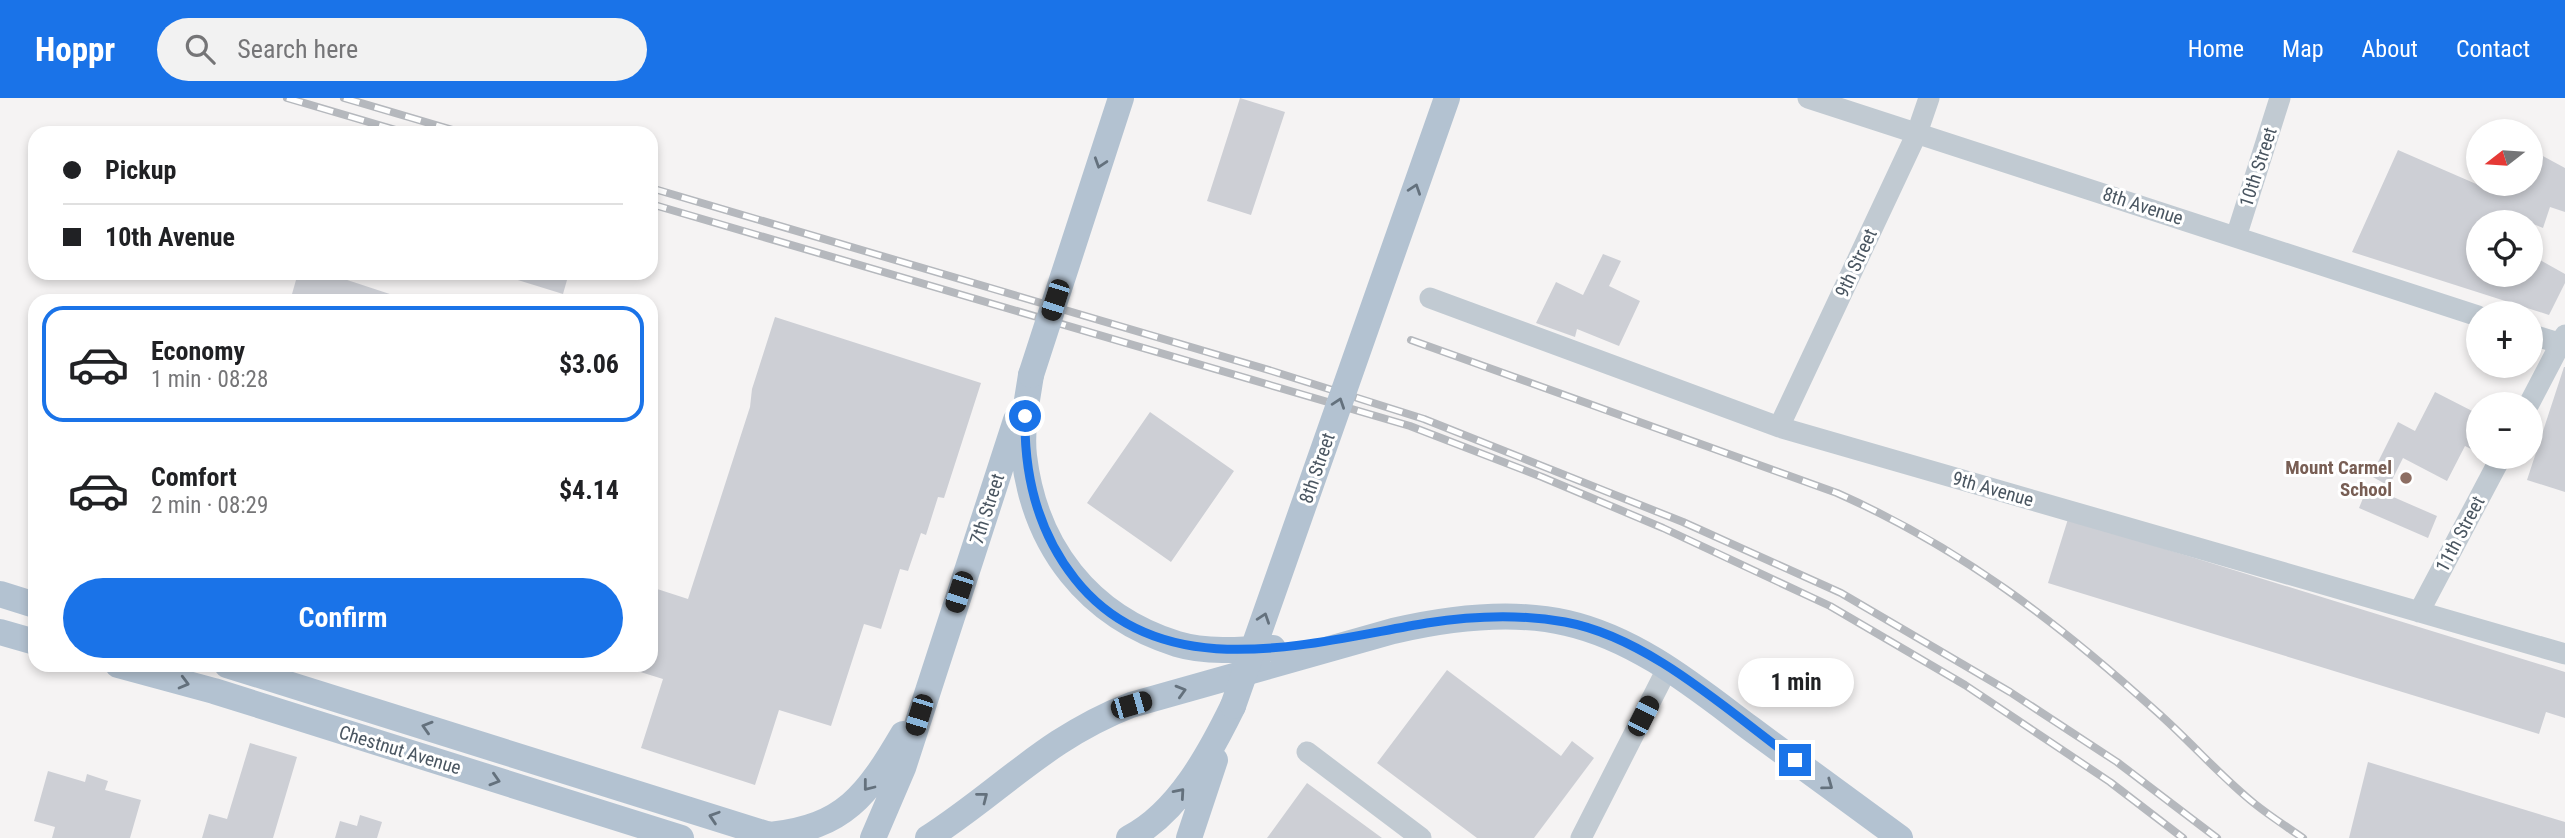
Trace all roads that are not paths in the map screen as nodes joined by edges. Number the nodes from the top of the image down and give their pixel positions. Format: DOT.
graph roads {
  1 [pos="1121,98"];
  2 [pos="1447,98"];
  3 [pos="1808,98"];
  4 [pos="1928,98"];
  5 [pos="2280,98"];
  6 [pos="1917,133"];
  7 [pos="2236,237"];
  8 [pos="1430,299"];
  9 [pos="2466,312"];
  10 [pos="2543,337"];
  11 [pos="2564,341"];
  12 [pos="1031,375"];
  13 [pos="2536,392"];
  14 [pos="1779,427"];
  15 [pos="2495,469"];
  16 [pos="0,594"];
  17 [pos="28,603"];
  18 [pos="2419,612"];
  19 [pos="1393,631"];
  20 [pos="0,632"];
  21 [pos="28,640"];
  22 [pos="2565,654"];
  23 [pos="936,662"];
  24 [pos="1668,667"];
  25 [pos="144,672"];
  26 [pos="249,672"];
  27 [pos="1233,706"];
  28 [pos="1307,752"];
  29 [pos="774,836"];
  30 [pos="681,838"];
  31 [pos="873,838"];
  32 [pos="929,838"];
  33 [pos="1129,838"];
  34 [pos="1189,838"];
  35 [pos="1421,838"];
  36 [pos="1581,838"];
  37 [pos="1900,838"];
  1 -- 12 [label="main road, 7th Street, one-way, bridge"];
  27 -- 2 [label="main road, 8th Street, one-way, bridge"];
  3 -- 6 [label="street, 8th Avenue"];
  4 -- 6 [label="street, 9th Street"];
  5 -- 7 [label="street, 10th Street"];
  6 -- 7 [label="street, 8th Avenue"];
  6 -- 14 [label="street, 9th Street"];
  7 -- 9 [label="street, 8th Avenue"];
  8 -- 14 [label="street, 9th Avenue"];
  10 -- 11 [label="street"];
  11 -- 13 [label="street"];
  12 -- 19 [label="main road"];
  12 -- 23 [label="main road, 7th Street"];
  14 -- 18 [label="street, 9th Avenue"];
  15 -- 18 [label="street, 11th Street"];
  16 -- 17 [label="main road"];
  18 -- 22 [label="street, 9th Avenue"];
  19 -- 24 [label="main road"];
  32 -- 19 [label="main road, one-way"];
  20 -- 21 [label="main road"];
  23 -- 29 [label="main road, one-way"];
  23 -- 31 [label="main road, 7th Street"];
  24 -- 36 [label="street"];
  24 -- 37 [label="main road, one-way"];
  25 -- 30 [label="main road, Chestnut Avenue, one-way"];
  29 -- 26 [label="main road, Chestnut Avenue, one-way"];
  33 -- 27 [label="main road, one-way"];
  27 -- 34 [label="main road, 8th Street"];
  28 -- 35 [label="street"];
}
